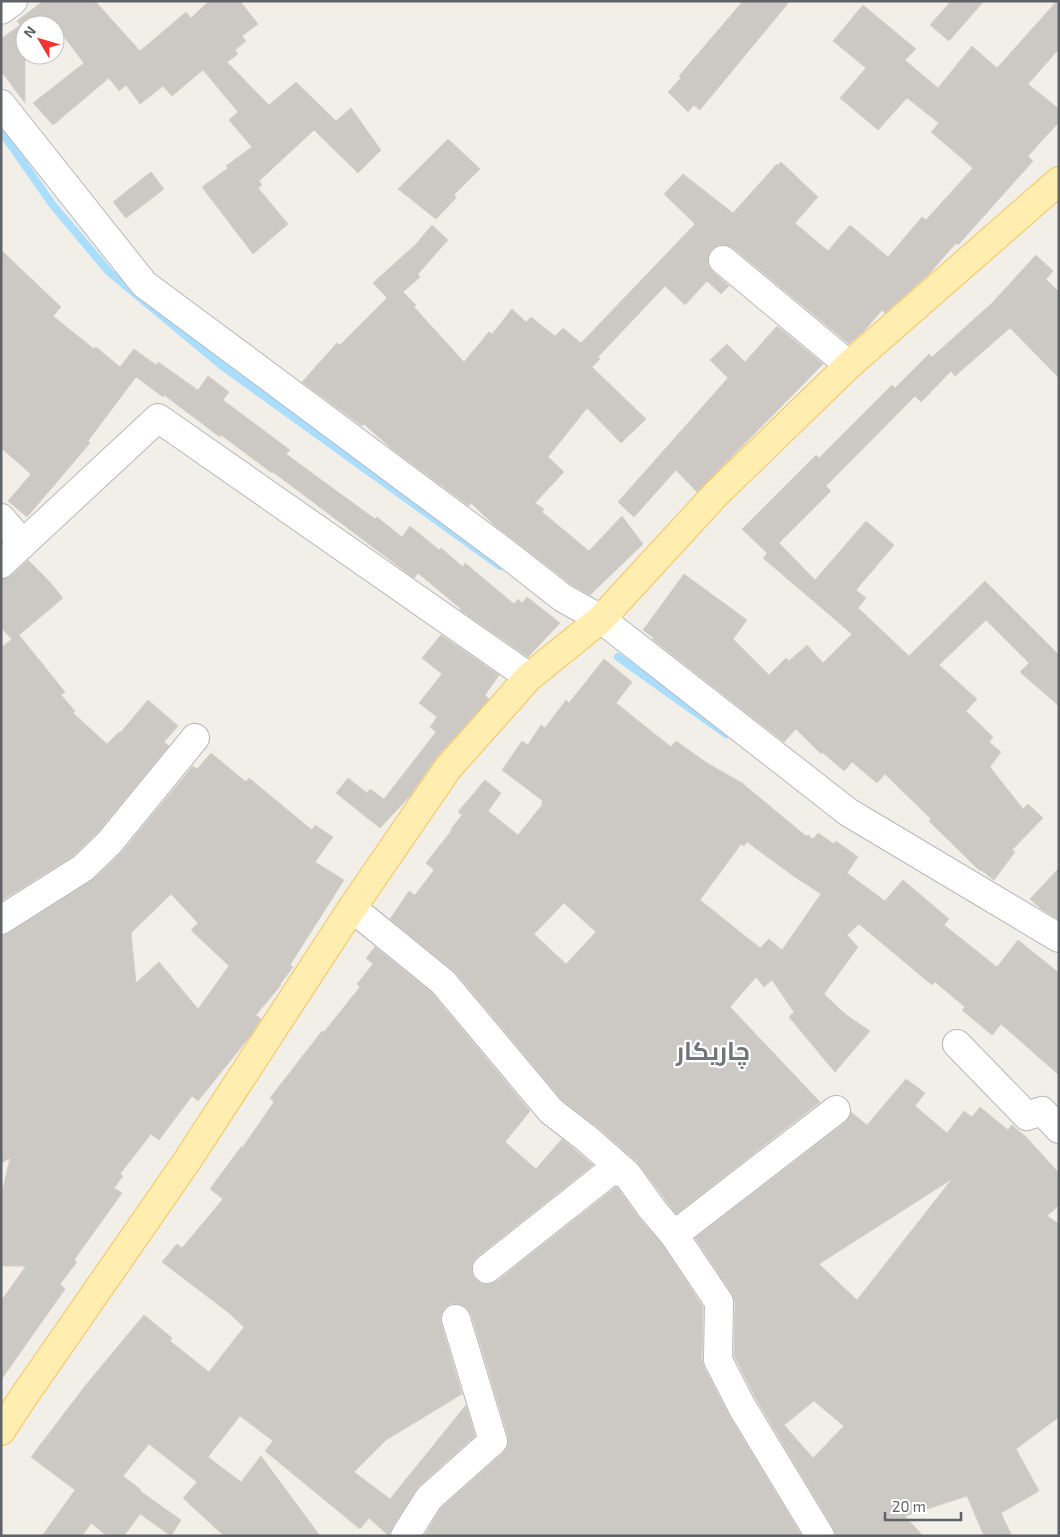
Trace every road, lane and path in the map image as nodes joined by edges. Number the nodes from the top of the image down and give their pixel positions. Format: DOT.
graph roads {
  1 [pos="13,1"];
  2 [pos="1,10"];
  3 [pos="1,104"];
  4 [pos="1059,181"];
  5 [pos="723,260"];
  6 [pos="848,366"];
  7 [pos="1,518"];
  8 [pos="23,544"];
  9 [pos="1,564"];
  10 [pos="601,619"];
  11 [pos="529,677"];
  12 [pos="196,738"];
  13 [pos="352,908"];
  14 [pos="1,920"];
  15 [pos="1059,938"];
  16 [pos="957,1044"];
  17 [pos="836,1110"];
  18 [pos="1059,1129"];
  19 [pos="627,1174"];
  20 [pos="674,1235"];
  21 [pos="487,1269"];
  22 [pos="456,1320"];
  23 [pos="1,1431"];
  24 [pos="404,1536"];
  25 [pos="820,1536"];
  1 -- 2 [label="street"];
  3 -- 10 [label="street"];
  4 -- 6 [label="main road"];
  5 -- 6 [label="street"];
  6 -- 10 [label="main road"];
  7 -- 8 [label="street"];
  8 -- 9 [label="street"];
  8 -- 11 [label="street"];
  10 -- 11 [label="main road"];
  10 -- 15 [label="street"];
  11 -- 13 [label="main road"];
  12 -- 14 [label="street"];
  13 -- 19 [label="street"];
  13 -- 23 [label="main road"];
  16 -- 18 [label="street"];
  17 -- 20 [label="street"];
  19 -- 20 [label="street"];
  19 -- 21 [label="street"];
  20 -- 25 [label="street"];
  22 -- 24 [label="street"];
}
